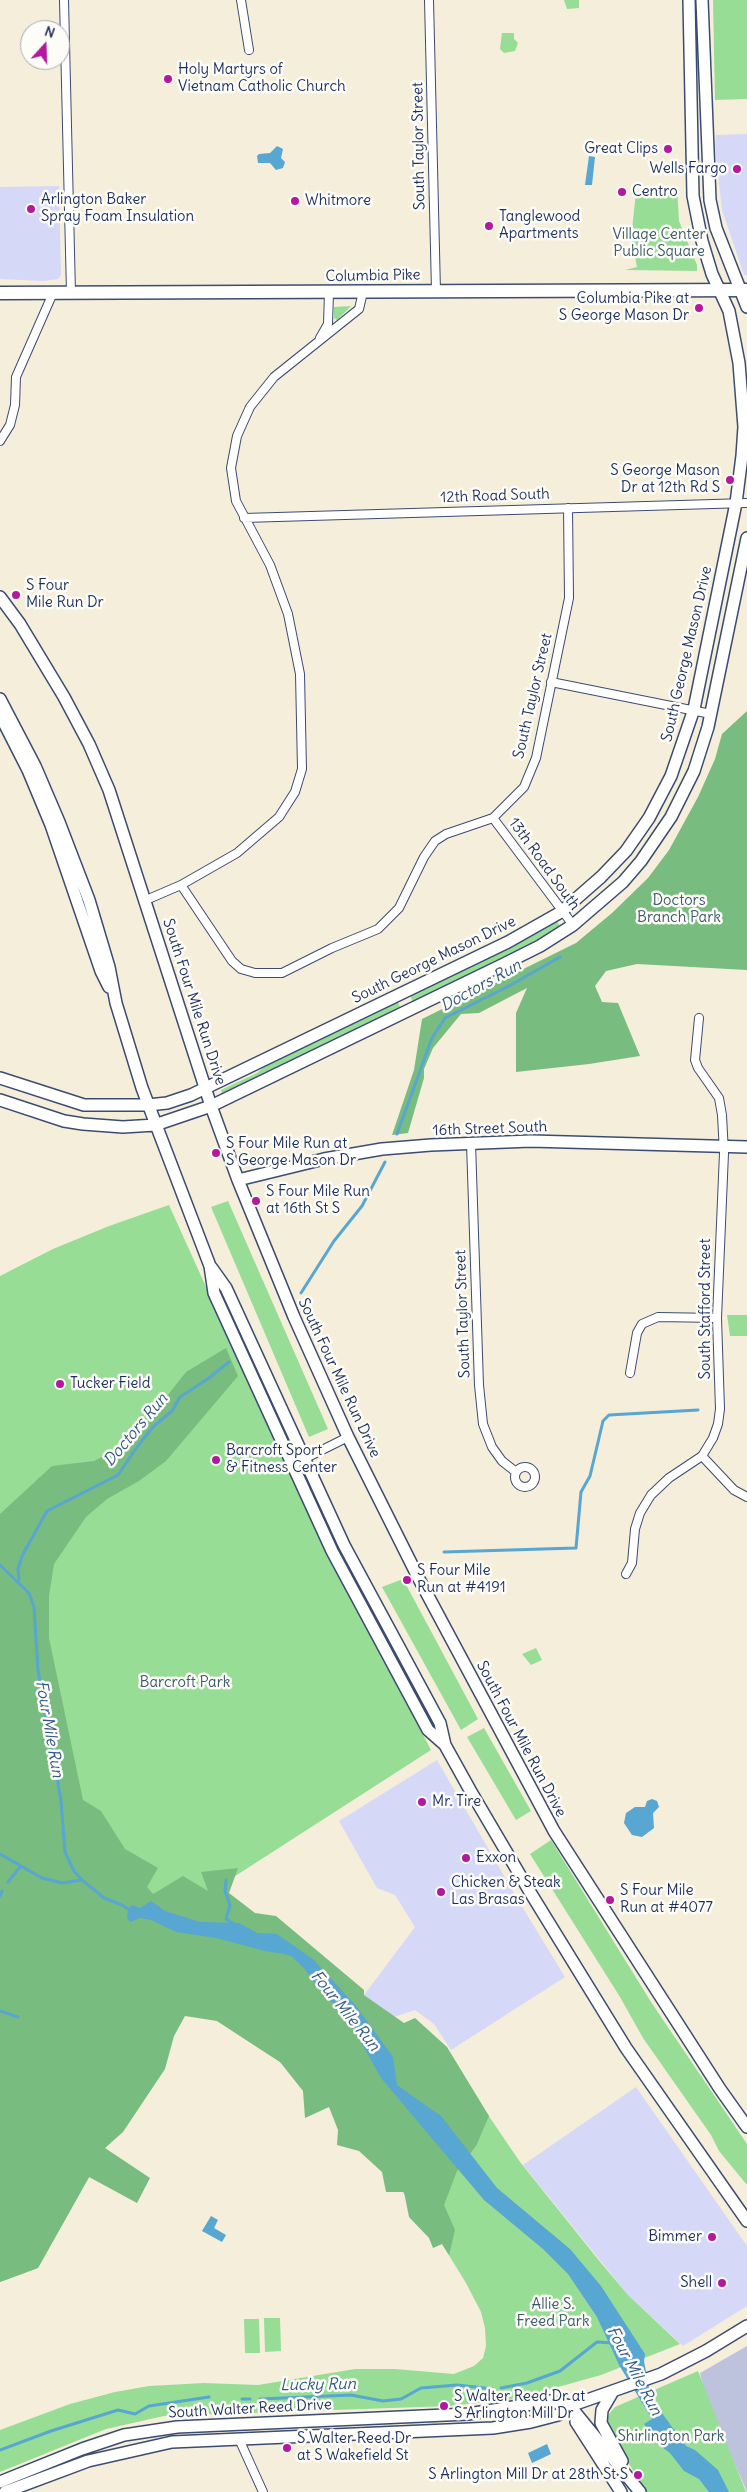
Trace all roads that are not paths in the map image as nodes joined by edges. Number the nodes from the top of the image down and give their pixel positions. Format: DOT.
graph roads {
  1 [pos="64,0"];
  2 [pos="241,0"];
  3 [pos="429,0"];
  4 [pos="690,0"];
  5 [pos="702,0"];
  6 [pos="249,50"];
  7 [pos="719,289"];
  8 [pos="744,290"];
  9 [pos="436,291"];
  10 [pos="329,292"];
  11 [pos="363,292"];
  12 [pos="0,293"];
  13 [pos="53,293"];
  14 [pos="70,293"];
  15 [pos="747,307"];
  16 [pos="319,339"];
  17 [pos="0,440"];
  18 [pos="741,503"];
  19 [pos="568,508"];
  20 [pos="244,518"];
  21 [pos="747,538"];
  22 [pos="0,597"];
  23 [pos="551,682"];
  24 [pos="0,699"];
  25 [pos="694,709"];
  26 [pos="711,714"];
  27 [pos="0,715"];
  28 [pos="494,818"];
  29 [pos="181,885"];
  30 [pos="146,900"];
  31 [pos="561,912"];
  32 [pos="573,925"];
  33 [pos="402,994"];
  34 [pos="116,1003"];
  35 [pos="410,1010"];
  36 [pos="698,1018"];
  37 [pos="0,1078"];
  38 [pos="206,1088"];
  39 [pos="0,1100"];
  40 [pos="148,1105"];
  41 [pos="212,1106"];
  42 [pos="155,1124"];
  43 [pos="471,1143"];
  44 [pos="724,1147"];
  45 [pos="747,1148"];
  46 [pos="238,1180"];
  47 [pos="210,1266"];
  48 [pos="717,1318"];
  49 [pos="630,1373"];
  50 [pos="348,1437"];
  51 [pos="702,1456"];
  52 [pos="304,1459"];
  53 [pos="292,1465"];
  54 [pos="516,1472"];
  55 [pos="747,1497"];
  56 [pos="626,1574"];
  57 [pos="445,1745"];
  58 [pos="747,2127"];
  59 [pos="747,2221"];
  60 [pos="747,2326"];
  61 [pos="610,2394"];
  62 [pos="570,2406"];
  63 [pos="239,2439"];
  64 [pos="0,2482"];
  65 [pos="638,2489"];
  66 [pos="5,2492"];
  67 [pos="263,2492"];
  68 [pos="621,2492"];
  1 -- 14 [label="street"];
  2 -- 6 [label="street"];
  3 -- 9 [label="street, South Taylor Street"];
  4 -- 7 [label="main road, South George Mason Drive"];
  5 -- 8 [label="main road"];
  7 -- 8 [label="main road, Columbia Pike"];
  7 -- 9 [label="main road, Columbia Pike"];
  7 -- 18 [label="main road, South George Mason Drive"];
  8 -- 15 [label="main road"];
  9 -- 11 [label="main road, Columbia Pike"];
  10 -- 11 [label="main road, Columbia Pike"];
  10 -- 14 [label="main road, Columbia Pike"];
  10 -- 16 [label="street"];
  11 -- 16 [label="street"];
  12 -- 13 [label="main road, Columbia Pike"];
  13 -- 14 [label="main road, Columbia Pike"];
  13 -- 17 [label="street"];
  16 -- 20 [label="street"];
  18 -- 19 [label="street, 12th Road South"];
  18 -- 25 [label="main road, South George Mason Drive"];
  19 -- 20 [label="street, 12th Road South"];
  19 -- 23 [label="street, South Taylor Street"];
  20 -- 29 [label="street"];
  21 -- 26 [label="main road"];
  22 -- 30 [label="main road, South Four Mile Run Drive"];
  23 -- 25 [label="street"];
  23 -- 28 [label="street, South Taylor Street"];
  24 -- 34 [label="main road"];
  25 -- 26 [label="street"];
  25 -- 31 [label="main road, South George Mason Drive"];
  26 -- 32 [label="main road"];
  27 -- 34 [label="main road"];
  28 -- 29 [label="street, South Taylor Street"];
  28 -- 31 [label="street, 13th Road South"];
  29 -- 30 [label="street"];
  30 -- 38 [label="main road, South Four Mile Run Drive"];
  31 -- 32 [label="street, 13th Road South"];
  31 -- 33 [label="main road, South George Mason Drive"];
  32 -- 35 [label="main road"];
  33 -- 35 [label="main road"];
  33 -- 38 [label="main road, South George Mason Drive"];
  34 -- 40 [label="main road"];
  35 -- 41 [label="main road"];
  36 -- 44 [label="street, South Stafford Street"];
  37 -- 40 [label="main road, South George Mason Drive"];
  38 -- 40 [label="main road, South George Mason Drive"];
  38 -- 41 [label="main road, South Four Mile Run Drive"];
  39 -- 42 [label="main road"];
  40 -- 42 [label="main road"];
  41 -- 42 [label="main road"];
  41 -- 46 [label="main road, South Four Mile Run Drive"];
  42 -- 47 [label="main road"];
  43 -- 44 [label="main road, 16th Street South"];
  43 -- 46 [label="main road, 16th Street South"];
  43 -- 54 [label="street, South Taylor Street"];
  44 -- 45 [label="main road, 16th Street South"];
  44 -- 48 [label="street, South Stafford Street"];
  46 -- 50 [label="main road, South Four Mile Run Drive"];
  47 -- 52 [label="main road"];
  47 -- 53 [label="main road"];
  48 -- 49 [label="street"];
  48 -- 51 [label="street, South Stafford Street"];
  50 -- 52 [label="street"];
  50 -- 58 [label="main road, South Four Mile Run Drive"];
  51 -- 55 [label="street"];
  51 -- 56 [label="street, South Stafford Street"];
  52 -- 53 [label="street"];
  52 -- 57 [label="main road"];
  53 -- 57 [label="main road"];
  57 -- 59 [label="main road"];
  60 -- 61 [label="main road, South Walter Reed Drive"];
  61 -- 62 [label="main road, South Walter Reed Drive"];
  61 -- 65 [label="main road"];
  62 -- 63 [label="main road, South Walter Reed Drive"];
  62 -- 64 [label="main road, South Walter Reed Drive"];
  62 -- 65 [label="main road"];
  62 -- 68 [label="main road"];
  63 -- 66 [label="main road, South Walter Reed Drive"];
  63 -- 67 [label="street"];
}
